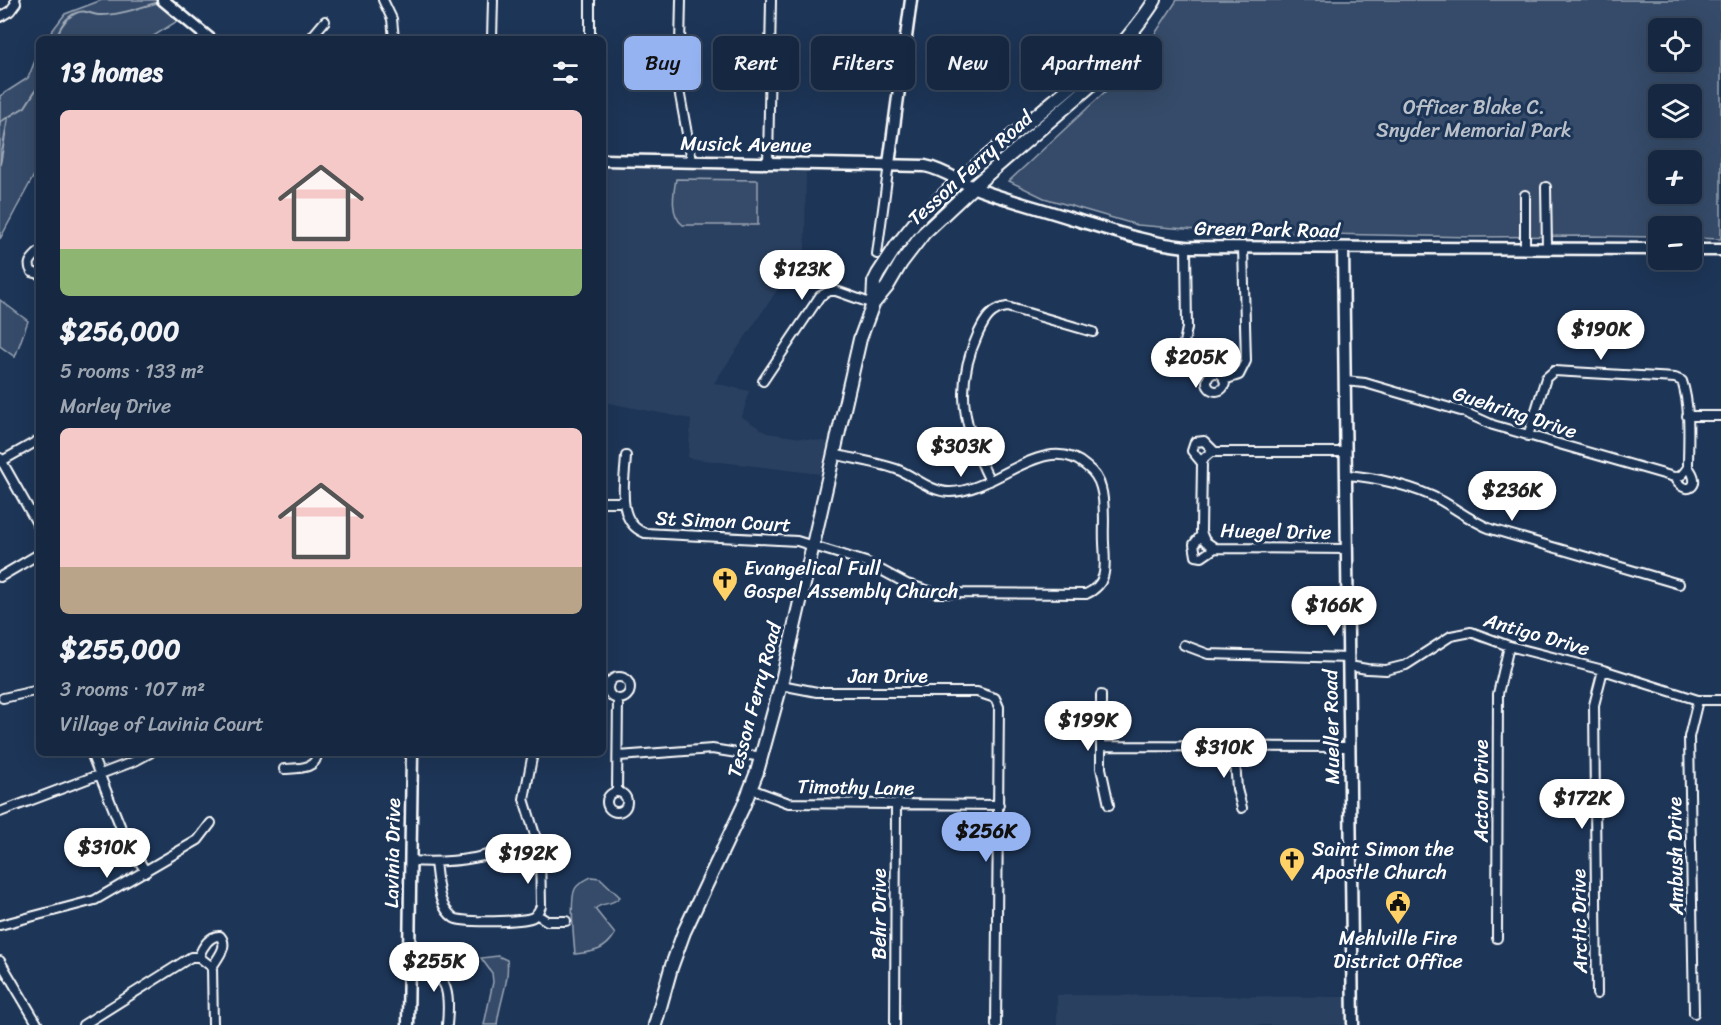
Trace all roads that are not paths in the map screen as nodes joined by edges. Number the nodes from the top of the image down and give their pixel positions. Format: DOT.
graph roads {
  1 [pos="15,0"];
  2 [pos="383,0"];
  3 [pos="492,0"];
  4 [pos="590,0"];
  5 [pos="681,0"];
  6 [pos="771,0"];
  7 [pos="911,0"];
  8 [pos="1155,0"];
  9 [pos="166,3"];
  10 [pos="0,17"];
  11 [pos="325,21"];
  12 [pos="206,36"];
  13 [pos="312,36"];
  14 [pos="394,36"];
  15 [pos="492,36"];
  16 [pos="590,36"];
  17 [pos="1129,36"];
  18 [pos="1067,90"];
  19 [pos="1086,90"];
  20 [pos="606,160"];
  21 [pos="692,161"];
  22 [pos="768,163"];
  23 [pos="889,164"];
  24 [pos="992,171"];
  25 [pos="958,181"];
  26 [pos="973,187"];
  27 [pos="1546,187"];
  28 [pos="1525,195"];
  29 [pos="1001,197"];
  30 [pos="1186,247"];
  31 [pos="1244,248"];
  32 [pos="1343,248"];
  33 [pos="1525,248"];
  34 [pos="1547,248"];
  35 [pos="1648,249"];
  36 [pos="1702,250"];
  37 [pos="1721,250"];
  38 [pos="876,254"];
  39 [pos="36,255"];
  40 [pos="36,273"];
  41 [pos="873,303"];
  42 [pos="1093,332"];
  43 [pos="1184,343"];
  44 [pos="1224,380"];
  45 [pos="763,381"];
  46 [pos="1345,381"];
  47 [pos="1687,416"];
  48 [pos="1721,416"];
  49 [pos="1528,436"];
  50 [pos="36,442"];
  51 [pos="1346,452"];
  52 [pos="1210,453"];
  53 [pos="833,454"];
  54 [pos="626,456"];
  55 [pos="0,461"];
  56 [pos="1202,463"];
  57 [pos="1688,467"];
  58 [pos="1346,475"];
  59 [pos="1674,477"];
  60 [pos="990,481"];
  61 [pos="606,502"];
  62 [pos="624,502"];
  63 [pos="36,521"];
  64 [pos="1203,538"];
  65 [pos="812,546"];
  66 [pos="1215,548"];
  67 [pos="1347,549"];
  68 [pos="36,556"];
  69 [pos="0,577"];
  70 [pos="1678,584"];
  71 [pos="1184,645"];
  72 [pos="1509,646"];
  73 [pos="1349,662"];
  74 [pos="1603,670"];
  75 [pos="781,685"];
  76 [pos="36,691"];
  77 [pos="1101,695"];
  78 [pos="3,698"];
  79 [pos="618,699"];
  80 [pos="1698,700"];
  81 [pos="1721,700"];
  82 [pos="1101,746"];
  83 [pos="1234,746"];
  84 [pos="1349,747"];
  85 [pos="92,756"];
  86 [pos="144,756"];
  87 [pos="317,756"];
  88 [pos="412,756"];
  89 [pos="532,756"];
  90 [pos="619,756"];
  91 [pos="762,757"];
  92 [pos="284,769"];
  93 [pos="99,776"];
  94 [pos="751,789"];
  95 [pos="617,792"];
  96 [pos="896,804"];
  97 [pos="999,805"];
  98 [pos="1109,805"];
  99 [pos="1242,808"];
  100 [pos="0,812"];
  101 [pos="212,824"];
  102 [pos="536,839"];
  103 [pos="411,861"];
  104 [pos="435,862"];
  105 [pos="146,872"];
  106 [pos="536,914"];
  107 [pos="566,921"];
  108 [pos="0,925"];
  109 [pos="1497,938"];
  110 [pos="0,961"];
  111 [pos="409,968"];
  112 [pos="1597,993"];
  113 [pos="1694,1013"];
  114 [pos="38,1025"];
  115 [pos="83,1025"];
  116 [pos="213,1025"];
  117 [pos="408,1025"];
  118 [pos="447,1025"];
  119 [pos="655,1025"];
  120 [pos="895,1025"];
  121 [pos="996,1025"];
  122 [pos="1353,1025"];
  1 -- 10 [label="street"];
  2 -- 14 [label="street"];
  3 -- 15 [label="street"];
  4 -- 16 [label="street"];
  5 -- 21 [label="street"];
  6 -- 22 [label="street"];
  7 -- 23 [label="street"];
  8 -- 17 [label="main road, Tesson Ferry Road"];
  9 -- 12 [label="street"];
  11 -- 13 [label="street"];
  18 -- 25 [label="main road, Tesson Ferry Road"];
  19 -- 24 [label="main road, Tesson Ferry Road"];
  20 -- 21 [label="street, Musick Avenue"];
  21 -- 22 [label="street, Musick Avenue"];
  22 -- 23 [label="street, Musick Avenue"];
  23 -- 25 [label="street, Green Park Road"];
  23 -- 38 [label="street"];
  24 -- 26 [label="main road, Tesson Ferry Road"];
  24 -- 29 [label="street"];
  25 -- 26 [label="street, Green Park Road"];
  25 -- 41 [label="main road, Tesson Ferry Road"];
  26 -- 29 [label="street, Green Park Road"];
  26 -- 41 [label="main road, Tesson Ferry Road"];
  27 -- 34 [label="street"];
  28 -- 33 [label="street"];
  29 -- 30 [label="street, Green Park Road"];
  30 -- 31 [label="street, Green Park Road"];
  30 -- 43 [label="street"];
  31 -- 32 [label="street, Green Park Road"];
  31 -- 44 [label="street"];
  32 -- 33 [label="street, Green Park Road"];
  32 -- 46 [label="street, Mueller Road"];
  33 -- 34 [label="street, Green Park Road"];
  34 -- 35 [label="street, Green Park Road"];
  36 -- 37 [label="street"];
  39 -- 40 [label="street"];
  41 -- 45 [label="street"];
  41 -- 53 [label="main road, Tesson Ferry Road"];
  42 -- 60 [label="street"];
  46 -- 49 [label="street, Guehring Drive"];
  46 -- 51 [label="street, Mueller Road"];
  47 -- 48 [label="street"];
  47 -- 49 [label="street, Guehring Drive"];
  47 -- 57 [label="street, Guehring Drive"];
  49 -- 59 [label="street, Guehring Drive"];
  50 -- 55 [label="street"];
  51 -- 52 [label="street"];
  51 -- 58 [label="street, Mueller Road"];
  52 -- 56 [label="street"];
  52 -- 56 [label="street"];
  53 -- 60 [label="street"];
  53 -- 65 [label="main road, Tesson Ferry Road"];
  54 -- 62 [label="street, St Simon Court"];
  55 -- 63 [label="street"];
  56 -- 64 [label="street"];
  57 -- 59 [label="street"];
  57 -- 59 [label="street, Guehring Drive"];
  58 -- 67 [label="street, Mueller Road"];
  58 -- 70 [label="street"];
  60 -- 65 [label="street, St Simon Court"];
  61 -- 62 [label="street"];
  62 -- 65 [label="street, St Simon Court"];
  64 -- 66 [label="street, Huegel Drive"];
  64 -- 66 [label="street"];
  65 -- 75 [label="main road, Tesson Ferry Road"];
  66 -- 67 [label="street, Huegel Drive"];
  67 -- 73 [label="street, Mueller Road"];
  68 -- 69 [label="street"];
  71 -- 73 [label="street, Antigo Drive"];
  72 -- 73 [label="street, Antigo Drive"];
  72 -- 74 [label="street, Antigo Drive"];
  72 -- 109 [label="street, Acton Drive"];
  73 -- 84 [label="street, Mueller Road"];
  74 -- 80 [label="street, Antigo Drive"];
  74 -- 112 [label="street, Arctic Drive"];
  75 -- 91 [label="main road, Tesson Ferry Road"];
  75 -- 97 [label="street, Jan Drive"];
  76 -- 78 [label="street"];
  77 -- 82 [label="street"];
  79 -- 90 [label="street"];
  80 -- 81 [label="street, Antigo Drive"];
  80 -- 113 [label="street, Ambush Drive"];
  82 -- 83 [label="street"];
  82 -- 98 [label="street"];
  83 -- 84 [label="street"];
  83 -- 99 [label="street"];
  84 -- 122 [label="street, Mueller Road"];
  85 -- 93 [label="street"];
  86 -- 93 [label="street"];
  87 -- 92 [label="street"];
  88 -- 103 [label="street, Lavinia Drive"];
  89 -- 102 [label="street"];
  90 -- 91 [label="street"];
  90 -- 95 [label="street"];
  91 -- 94 [label="main road, Tesson Ferry Road"];
  93 -- 100 [label="street"];
  93 -- 105 [label="street"];
  94 -- 96 [label="street, Timothy Lane"];
  94 -- 119 [label="main road, Tesson Ferry Road"];
  96 -- 97 [label="street, Timothy Lane"];
  96 -- 120 [label="street, Behr Drive"];
  97 -- 121 [label="street"];
  101 -- 105 [label="street"];
  102 -- 104 [label="street"];
  102 -- 106 [label="street"];
  103 -- 104 [label="street"];
  103 -- 111 [label="street, Lavinia Drive"];
  104 -- 106 [label="street"];
  105 -- 108 [label="street"];
  106 -- 107 [label="street"];
  110 -- 114 [label="street"];
  111 -- 117 [label="street, Lavinia Drive"];
  111 -- 118 [label="street"];
  115 -- 116 [label="street"];
}
